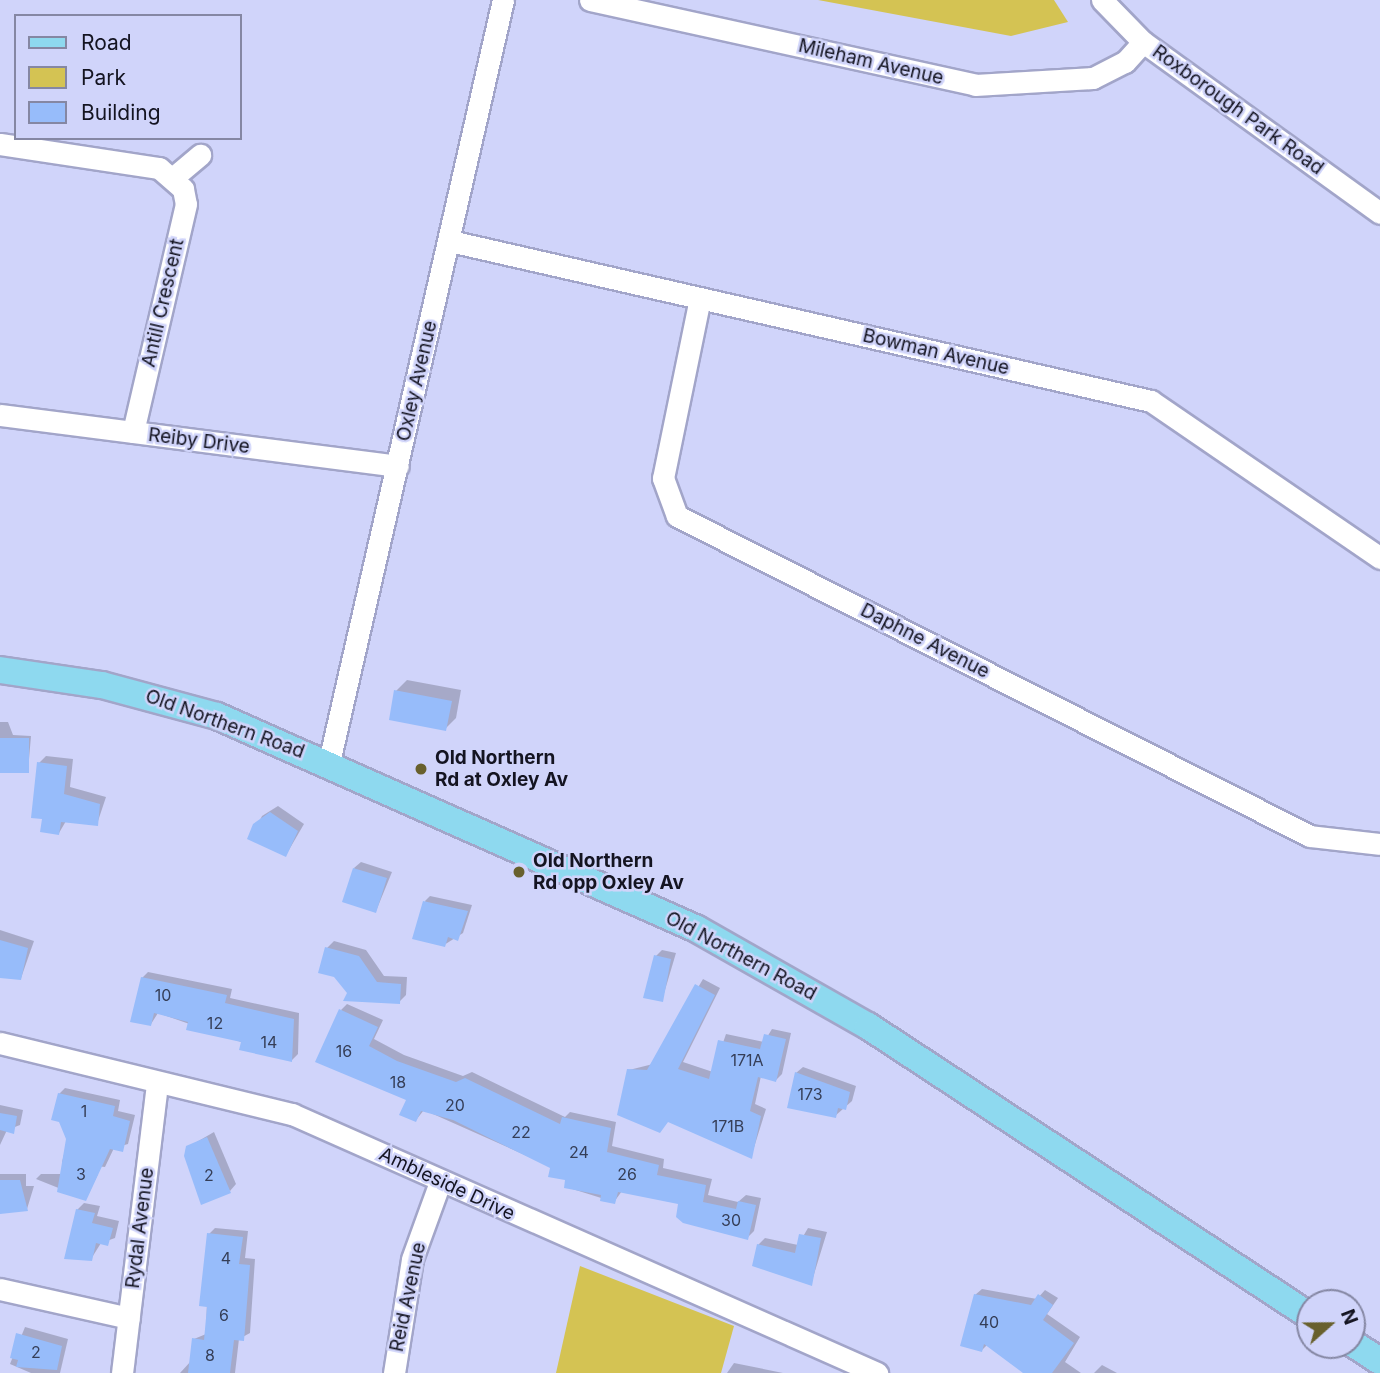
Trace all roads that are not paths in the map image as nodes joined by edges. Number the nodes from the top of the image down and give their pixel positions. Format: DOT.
graph roads {
  1 [pos="503,0"];
  2 [pos="590,0"];
  3 [pos="1102,0"];
  4 [pos="1143,42"];
  5 [pos="0,144"];
  6 [pos="200,155"];
  7 [pos="176,176"];
  8 [pos="1380,213"];
  9 [pos="450,241"];
  10 [pos="700,298"];
  11 [pos="0,415"];
  12 [pos="133,432"];
  13 [pos="398,466"];
  14 [pos="1380,558"];
  15 [pos="0,670"];
  16 [pos="329,762"];
  17 [pos="1380,844"];
  18 [pos="0,1043"];
  19 [pos="157,1083"];
  20 [pos="440,1182"];
  21 [pos="0,1289"];
  22 [pos="1296,1307"];
  23 [pos="129,1318"];
  24 [pos="122,1373"];
  25 [pos="394,1373"];
  26 [pos="877,1373"];
  1 -- 9 [label="street, Oxley Avenue"];
  2 -- 4 [label="street, Mileham Avenue"];
  3 -- 4 [label="street, Roxborough Park Road"];
  4 -- 8 [label="street, Roxborough Park Road"];
  5 -- 7 [label="street"];
  6 -- 7 [label="street"];
  7 -- 12 [label="street, Antill Crescent"];
  9 -- 10 [label="street, Bowman Avenue"];
  9 -- 13 [label="street, Oxley Avenue"];
  10 -- 14 [label="street, Bowman Avenue"];
  10 -- 17 [label="street, Daphne Avenue"];
  11 -- 12 [label="street, Reiby Drive"];
  12 -- 13 [label="street, Reiby Drive"];
  13 -- 16 [label="street, Oxley Avenue"];
  15 -- 16 [label="main road, Old Northern Road"];
  16 -- 22 [label="main road, Old Northern Road"];
  18 -- 19 [label="street, Ambleside Drive"];
  19 -- 20 [label="street, Ambleside Drive"];
  19 -- 23 [label="street, Rydal Avenue"];
  20 -- 25 [label="street, Reid Avenue"];
  20 -- 26 [label="street, Ambleside Drive"];
  21 -- 23 [label="street"];
  23 -- 24 [label="street, Rydal Avenue"];
}
